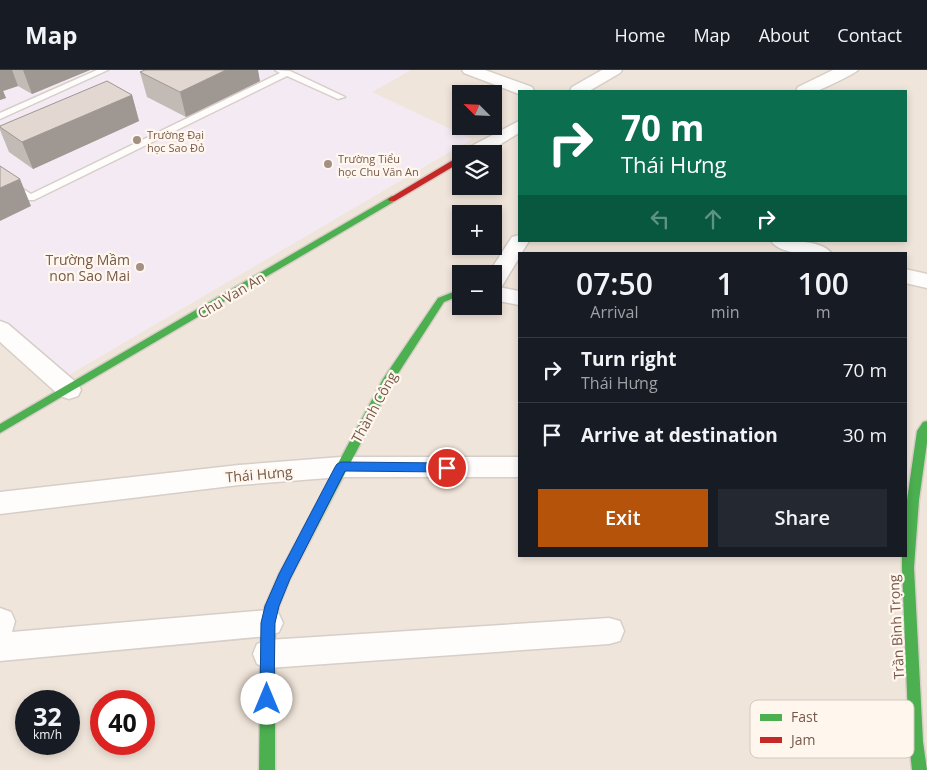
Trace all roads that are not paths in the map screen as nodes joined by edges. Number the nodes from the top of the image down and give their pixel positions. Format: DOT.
graph roads {
  1 [pos="104,70"];
  2 [pos="470,70"];
  3 [pos="614,70"];
  4 [pos="850,70"];
  5 [pos="283,72"];
  6 [pos="523,90"];
  7 [pos="580,90"];
  8 [pos="806,90"];
  9 [pos="341,97"];
  10 [pos="0,116"];
  11 [pos="514,133"];
  12 [pos="489,145"];
  13 [pos="452,164"];
  14 [pos="0,178"];
  15 [pos="518,242"];
  16 [pos="784,242"];
  17 [pos="816,252"];
  18 [pos="502,268"];
  19 [pos="907,276"];
  20 [pos="927,281"];
  21 [pos="502,295"];
  22 [pos="452,296"];
  23 [pos="518,298"];
  24 [pos="0,329"];
  25 [pos="69,390"];
  26 [pos="927,425"];
  27 [pos="0,429"];
  28 [pos="341,467"];
  29 [pos="518,468"];
  30 [pos="915,501"];
  31 [pos="0,503"];
  32 [pos="0,622"];
  33 [pos="268,623"];
  34 [pos="0,626"];
  35 [pos="609,631"];
  36 [pos="0,647"];
  37 [pos="268,654"];
  38 [pos="267,770"];
  39 [pos="920,770"];
  1 -- 10 [label="lane"];
  2 -- 6 [label="street"];
  3 -- 7 [label="street"];
  4 -- 8 [label="street"];
  5 -- 9 [label="lane"];
  5 -- 14 [label="lane"];
  11 -- 12 [label="street"];
  13 -- 25 [label="street, Chu Van An"];
  15 -- 18 [label="street"];
  16 -- 17 [label="street"];
  19 -- 20 [label="street"];
  21 -- 23 [label="street"];
  22 -- 28 [label="street, Thành Công"];
  24 -- 25 [label="street"];
  25 -- 27 [label="street, Chu Van An"];
  26 -- 30 [label="street, Trần Bình Trọng"];
  28 -- 29 [label="street, Thái Hưng"];
  28 -- 31 [label="street, Thái Hưng"];
  28 -- 33 [label="street, Thành Công"];
  30 -- 39 [label="street, Trần Bình Trọng"];
  32 -- 34 [label="street"];
  33 -- 36 [label="street"];
  33 -- 37 [label="street, Thành Công"];
  35 -- 37 [label="street"];
  37 -- 38 [label="street, Thành Công"];
}
